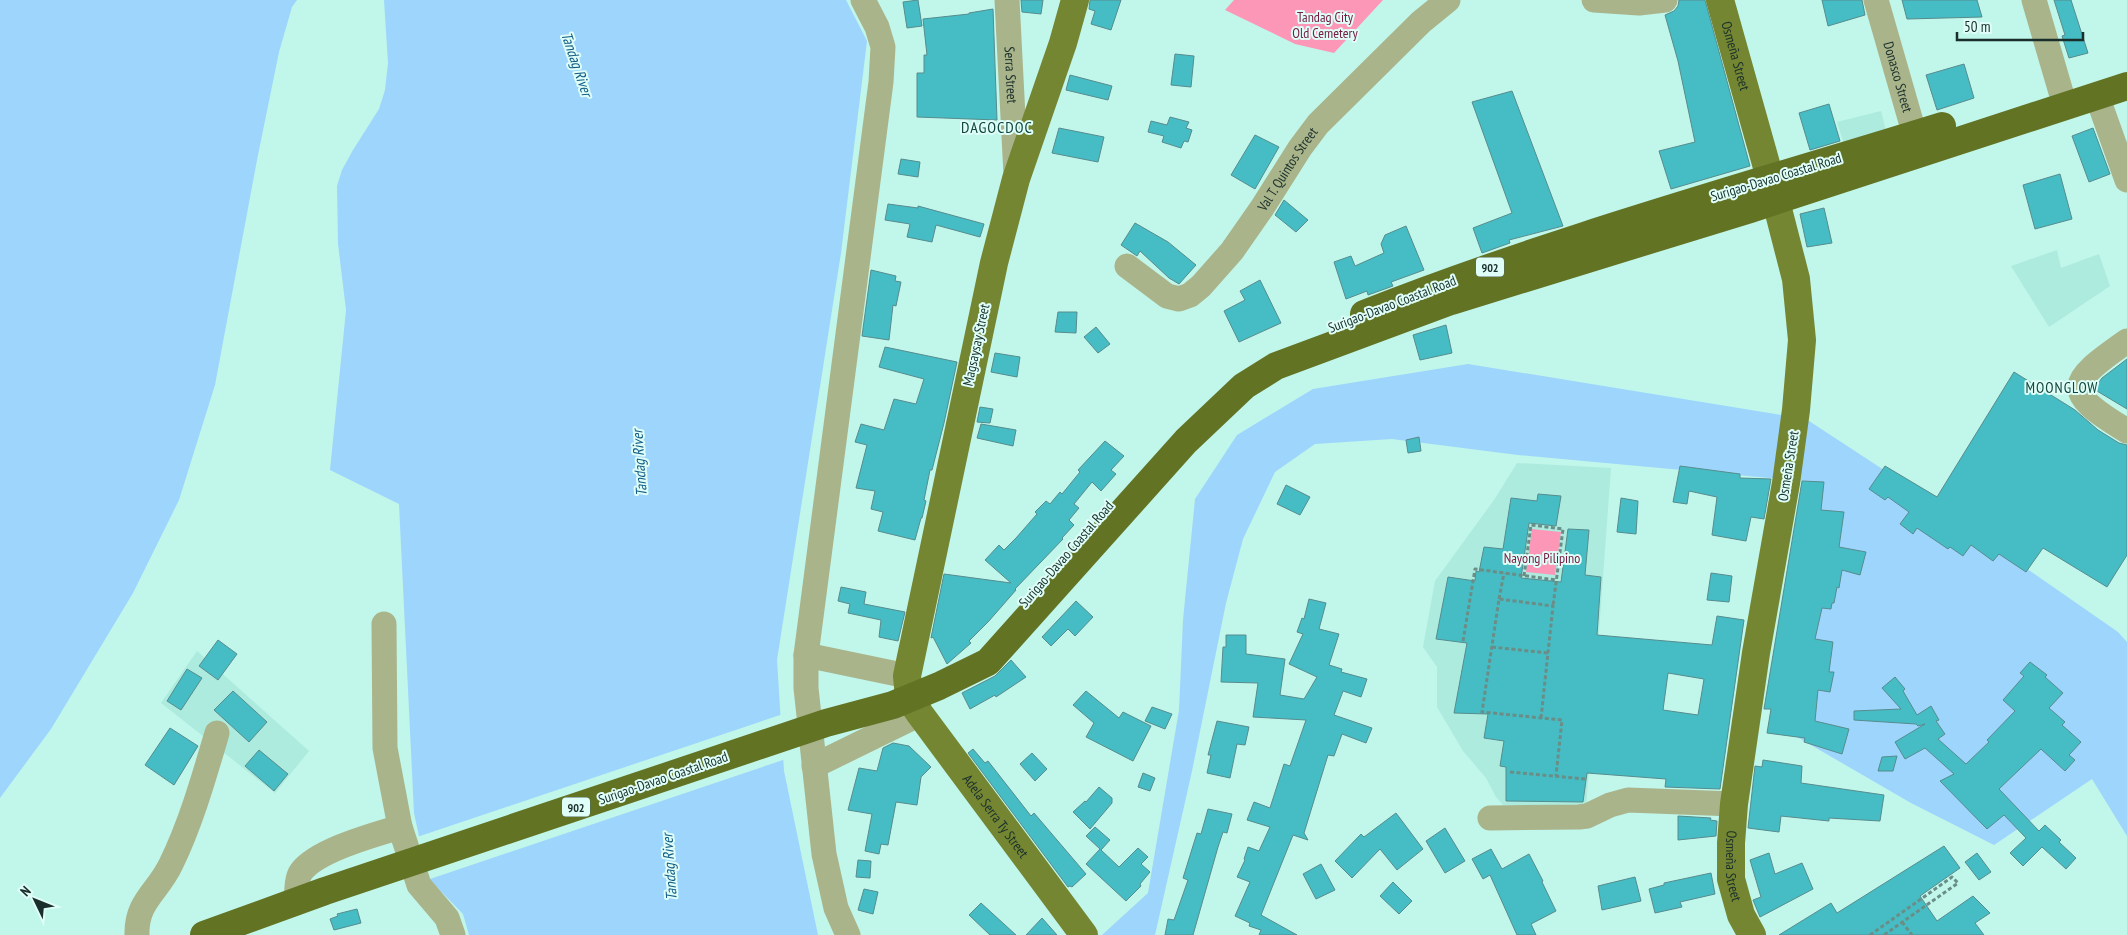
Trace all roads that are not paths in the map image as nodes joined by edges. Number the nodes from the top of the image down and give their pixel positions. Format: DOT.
graph roads {
  1 [pos="863,0"];
  2 [pos="1008,0"];
  3 [pos="1075,0"];
  4 [pos="1448,0"];
  5 [pos="1594,0"];
  6 [pos="1665,0"];
  7 [pos="1720,0"];
  8 [pos="1876,0"];
  9 [pos="2034,0"];
  10 [pos="2127,70"];
  11 [pos="2127,86"];
  12 [pos="2097,96"];
  13 [pos="2063,98"];
  14 [pos="1918,144"];
  15 [pos="1016,179"];
  16 [pos="2127,180"];
  17 [pos="1773,189"];
  18 [pos="1127,266"];
  19 [pos="2127,341"];
  20 [pos="2127,431"];
  21 [pos="384,624"];
  22 [pos="806,655"];
  23 [pos="912,696"];
  24 [pos="217,733"];
  25 [pos="814,766"];
  26 [pos="1734,804"];
  27 [pos="1490,818"];
  28 [pos="400,827"];
  29 [pos="296,903"];
  30 [pos="1077,925"];
  31 [pos="137,935"];
  32 [pos="204,935"];
  33 [pos="453,935"];
  34 [pos="848,935"];
  35 [pos="1752,935"];
  1 -- 22 [label="street"];
  2 -- 15 [label="street, Serra Street"];
  3 -- 15 [label="main road, Magsaysay Street"];
  4 -- 18 [label="street, Val T. Quintos Street"];
  5 -- 6 [label="street"];
  7 -- 17 [label="main road, Osmeña Street"];
  8 -- 14 [label="street, Donasco Street"];
  9 -- 13 [label="street"];
  10 -- 13 [label="highway, Surigao-Davao Coastal Road / 902"];
  11 -- 12 [label="highway, Surigao-Davao Coastal Road / 902"];
  12 -- 13 [label="highway, Surigao-Davao Coastal Road / 902"];
  12 -- 16 [label="street"];
  13 -- 14 [label="highway, Surigao-Davao Coastal Road / 902"];
  14 -- 17 [label="highway, Surigao-Davao Coastal Road / 902"];
  15 -- 23 [label="main road, Magsaysay Street"];
  17 -- 23 [label="highway, Surigao-Davao Coastal Road / 902"];
  17 -- 26 [label="main road, Osmeña Street"];
  19 -- 20 [label="street"];
  21 -- 28 [label="street"];
  22 -- 23 [label="street"];
  22 -- 25 [label="street"];
  23 -- 25 [label="street"];
  23 -- 29 [label="highway, Surigao-Davao Coastal Road / 902"];
  23 -- 30 [label="main road, Adela Serra Ty Street"];
  24 -- 31 [label="street"];
  25 -- 34 [label="street"];
  26 -- 27 [label="street"];
  26 -- 35 [label="main road, Osmeña Street"];
  28 -- 29 [label="street"];
  28 -- 33 [label="street"];
  29 -- 32 [label="highway, Surigao-Davao Coastal Road / 902"];
}
